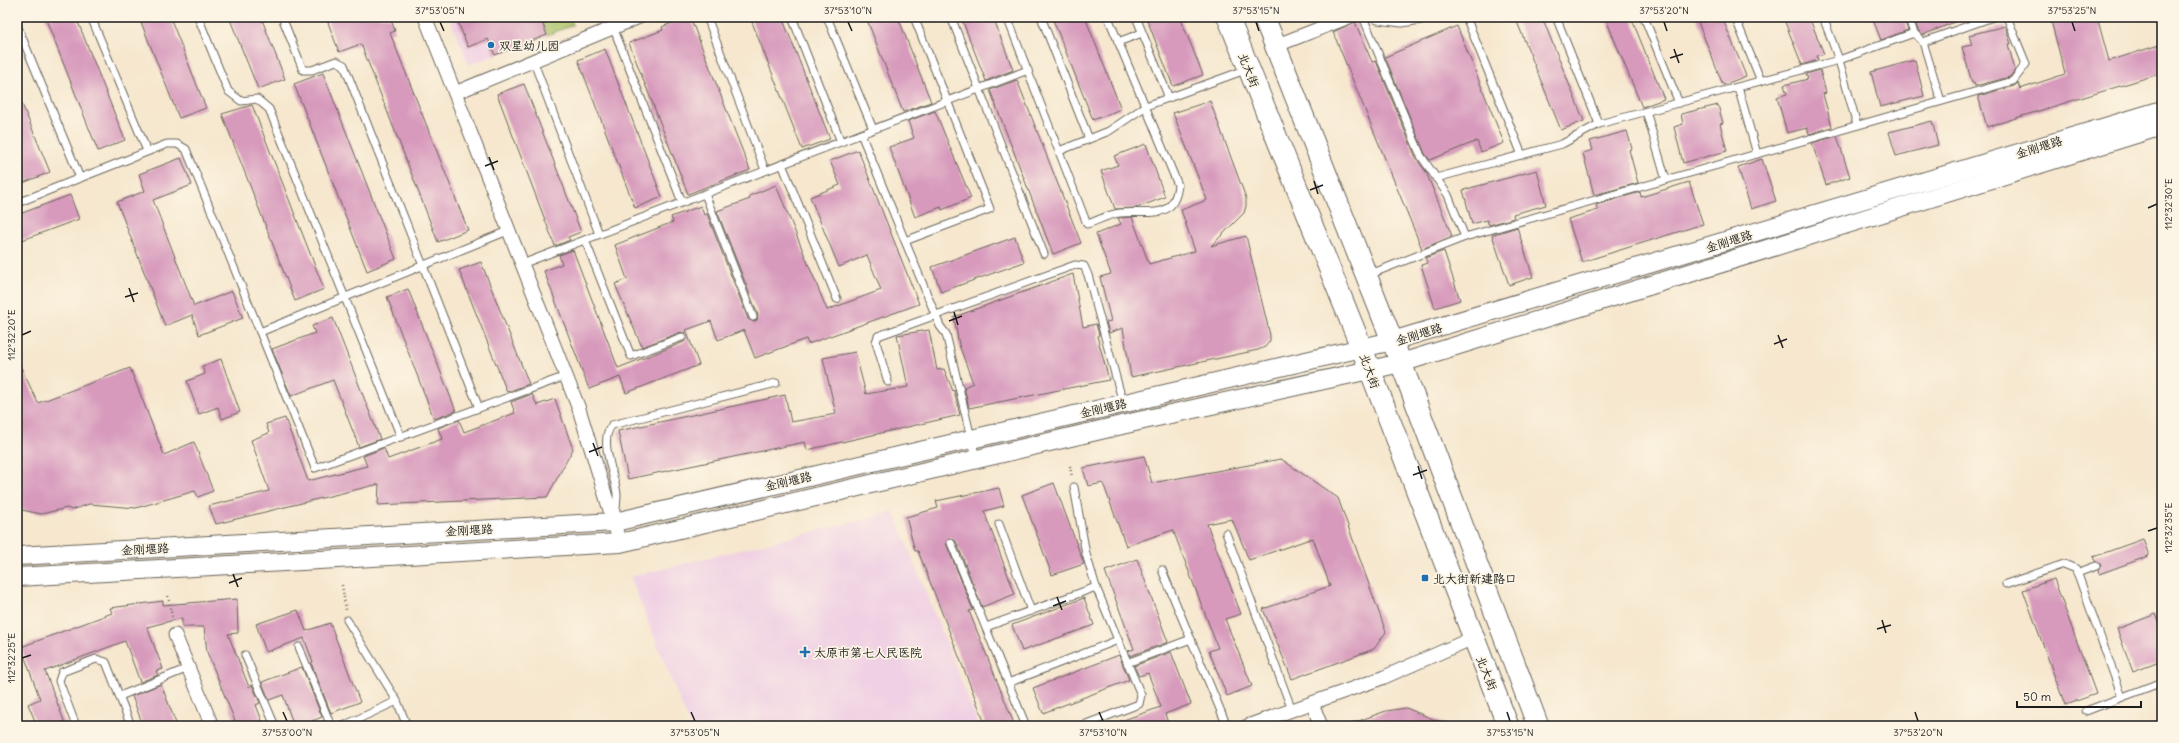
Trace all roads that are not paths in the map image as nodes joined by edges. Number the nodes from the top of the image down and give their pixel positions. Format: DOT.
graph roads {
  1 [pos="92,17"];
  2 [pos="198,17"];
  3 [pos="282,17"];
  4 [pos="426,17"];
  5 [pos="638,17"];
  6 [pos="707,17"];
  7 [pos="792,17"];
  8 [pos="827,17"];
  9 [pos="914,17"];
  10 [pos="951,17"];
  11 [pos="1007,17"];
  12 [pos="1041,17"];
  13 [pos="1108,17"];
  14 [pos="1136,17"];
  15 [pos="1228,17"];
  16 [pos="1264,17"];
  17 [pos="1349,17"];
  18 [pos="1363,17"];
  19 [pos="1378,17"];
  20 [pos="1420,17"];
  21 [pos="1466,17"];
  22 [pos="1556,17"];
  23 [pos="1644,17"];
  24 [pos="1735,17"];
  25 [pos="1823,17"];
  26 [pos="1908,17"];
  27 [pos="1993,17"];
  28 [pos="2007,17"];
  29 [pos="17,25"];
  30 [pos="613,27"];
  31 [pos="1142,32"];
  32 [pos="1914,33"];
  33 [pos="1118,42"];
  34 [pos="1923,42"];
  35 [pos="1275,46"];
  36 [pos="533,60"];
  37 [pos="1839,60"];
  38 [pos="1248,69"];
  39 [pos="1028,70"];
  40 [pos="1761,81"];
  41 [pos="1738,87"];
  42 [pos="979,89"];
  43 [pos="455,93"];
  44 [pos="1169,98"];
  45 [pos="947,101"];
  46 [pos="1941,101"];
  47 [pos="1679,103"];
  48 [pos="1146,106"];
  49 [pos="2162,110"];
  50 [pos="1646,111"];
  51 [pos="1599,124"];
  52 [pos="1857,125"];
  53 [pos="2162,126"];
  54 [pos="873,129"];
  55 [pos="862,134"];
  56 [pos="1089,139"];
  57 [pos="841,142"];
  58 [pos="147,151"];
  59 [pos="1059,151"];
  60 [pos="1757,154"];
  61 [pos="1522,155"];
  62 [pos="782,164"];
  63 [pos="765,170"];
  64 [pos="80,178"];
  65 [pos="1436,178"];
  66 [pos="1666,180"];
  67 [pos="705,194"];
  68 [pos="682,202"];
  69 [pos="17,203"];
  70 [pos="510,230"];
  71 [pos="599,234"];
  72 [pos="1465,237"];
  73 [pos="585,240"];
  74 [pos="905,241"];
  75 [pos="1044,254"];
  76 [pos="522,264"];
  77 [pos="422,266"];
  78 [pos="1366,276"];
  79 [pos="344,298"];
  80 [pos="837,299"];
  81 [pos="935,315"];
  82 [pos="753,316"];
  83 [pos="260,332"];
  84 [pos="682,337"];
  85 [pos="1392,342"];
  86 [pos="1362,349"];
  87 [pos="1402,363"];
  88 [pos="1369,372"];
  89 [pos="566,376"];
  90 [pos="888,382"];
  91 [pos="776,383"];
  92 [pos="1123,403"];
  93 [pos="479,408"];
  94 [pos="401,437"];
  95 [pos="971,438"];
  96 [pos="976,460"];
  97 [pos="1074,487"];
  98 [pos="615,522"];
  99 [pos="999,524"];
  100 [pos="1226,533"];
  101 [pos="620,543"];
  102 [pos="951,543"];
  103 [pos="17,556"];
  104 [pos="2096,566"];
  105 [pos="1162,570"];
  106 [pos="2077,573"];
  107 [pos="17,577"];
  108 [pos="2006,584"];
  109 [pos="1096,587"];
  110 [pos="1032,611"];
  111 [pos="347,620"];
  112 [pos="986,627"];
  113 [pos="175,635"];
  114 [pos="1473,638"];
  115 [pos="1191,639"];
  116 [pos="1118,640"];
  117 [pos="299,647"];
  118 [pos="245,655"];
  119 [pos="1127,663"];
  120 [pos="188,668"];
  121 [pos="1008,683"];
  122 [pos="2161,684"];
  123 [pos="120,696"];
  124 [pos="2122,697"];
  125 [pos="397,702"];
  126 [pos="1312,703"];
  127 [pos="1292,710"];
  128 [pos="2086,711"];
  129 [pos="76,726"];
  130 [pos="132,726"];
  131 [pos="212,726"];
  132 [pos="275,726"];
  133 [pos="331,726"];
  134 [pos="344,726"];
  135 [pos="407,726"];
  136 [pos="1026,726"];
  137 [pos="1081,726"];
  138 [pos="1227,726"];
  139 [pos="1246,726"];
  140 [pos="1321,726"];
  141 [pos="1508,726"];
  142 [pos="1538,726"];
  1 -- 58 [label="lane"];
  2 -- 79 [label="lane"];
  3 -- 77 [label="lane"];
  4 -- 43 [label="street"];
  5 -- 30 [label="street"];
  6 -- 63 [label="lane"];
  7 -- 57 [label="lane"];
  8 -- 54 [label="lane"];
  9 -- 45 [label="lane"];
  10 -- 42 [label="lane"];
  11 -- 39 [label="lane"];
  12 -- 56 [label="lane"];
  13 -- 33 [label="lane"];
  14 -- 31 [label="lane"];
  15 -- 38 [label="main road, 北大街"];
  16 -- 35 [label="main road"];
  17 -- 35 [label="street"];
  18 -- 65 [label="lane"];
  19 -- 20 [label="street"];
  21 -- 61 [label="lane"];
  22 -- 51 [label="lane"];
  23 -- 47 [label="lane"];
  24 -- 40 [label="lane"];
  25 -- 37 [label="lane"];
  26 -- 32 [label="lane"];
  27 -- 34 [label="lane"];
  28 -- 46 [label="lane"];
  29 -- 64 [label="lane"];
  30 -- 36 [label="street"];
  30 -- 68 [label="lane"];
  31 -- 33 [label="lane"];
  31 -- 44 [label="lane"];
  32 -- 34 [label="lane"];
  32 -- 37 [label="lane"];
  33 -- 48 [label="lane"];
  34 -- 46 [label="lane"];
  35 -- 78 [label="main road"];
  36 -- 43 [label="street"];
  36 -- 71 [label="lane"];
  37 -- 40 [label="lane"];
  37 -- 52 [label="lane"];
  38 -- 44 [label="lane"];
  38 -- 86 [label="main road, 北大街"];
  39 -- 42 [label="lane"];
  39 -- 59 [label="lane"];
  40 -- 41 [label="lane"];
  41 -- 47 [label="lane"];
  41 -- 60 [label="lane"];
  42 -- 45 [label="lane"];
  42 -- 75 [label="lane"];
  43 -- 70 [label="street"];
  44 -- 48 [label="lane"];
  45 -- 54 [label="lane"];
  45 -- 74 [label="lane"];
  46 -- 52 [label="lane"];
  47 -- 50 [label="lane"];
  48 -- 56 [label="lane"];
  48 -- 59 [label="lane"];
  49 -- 85 [label="main road, 金刚堰路"];
  50 -- 51 [label="lane"];
  50 -- 66 [label="lane"];
  51 -- 61 [label="lane"];
  52 -- 60 [label="lane"];
  53 -- 87 [label="main road"];
  54 -- 55 [label="lane"];
  55 -- 57 [label="lane"];
  55 -- 74 [label="lane"];
  56 -- 59 [label="lane"];
  57 -- 62 [label="lane"];
  58 -- 64 [label="lane"];
  58 -- 83 [label="lane"];
  60 -- 66 [label="lane"];
  61 -- 65 [label="lane"];
  62 -- 63 [label="lane"];
  62 -- 80 [label="lane"];
  63 -- 67 [label="lane"];
  64 -- 69 [label="lane"];
  65 -- 72 [label="lane"];
  66 -- 72 [label="lane"];
  67 -- 68 [label="lane"];
  67 -- 82 [label="lane"];
  68 -- 71 [label="lane"];
  70 -- 76 [label="street"];
  70 -- 77 [label="lane"];
  71 -- 73 [label="lane"];
  72 -- 78 [label="lane"];
  73 -- 76 [label="lane"];
  73 -- 84 [label="lane"];
  74 -- 81 [label="lane"];
  76 -- 89 [label="street"];
  77 -- 79 [label="lane"];
  77 -- 93 [label="lane"];
  78 -- 85 [label="main road"];
  79 -- 83 [label="lane"];
  79 -- 94 [label="lane"];
  81 -- 90 [label="lane"];
  81 -- 92 [label="lane"];
  81 -- 95 [label="lane"];
  83 -- 94 [label="lane"];
  85 -- 86 [label="main road, 金刚堰路"];
  85 -- 87 [label="main road"];
  86 -- 88 [label="main road, 北大街"];
  86 -- 92 [label="main road, 金刚堰路"];
  87 -- 88 [label="main road"];
  87 -- 142 [label="main road"];
  88 -- 96 [label="main road"];
  88 -- 114 [label="main road, 北大街"];
  89 -- 93 [label="lane"];
  89 -- 98 [label="street"];
  91 -- 98 [label="lane"];
  92 -- 95 [label="main road, 金刚堰路"];
  93 -- 94 [label="lane"];
  95 -- 96 [label="lane"];
  95 -- 98 [label="main road, 金刚堰路"];
  96 -- 101 [label="main road"];
  97 -- 109 [label="lane"];
  98 -- 101 [label="street"];
  98 -- 103 [label="main road, 金刚堰路"];
  99 -- 110 [label="lane"];
  100 -- 127 [label="lane"];
  101 -- 107 [label="main road"];
  102 -- 112 [label="lane"];
  104 -- 106 [label="lane"];
  105 -- 115 [label="lane"];
  106 -- 108 [label="lane"];
  106 -- 124 [label="lane"];
  109 -- 110 [label="lane"];
  109 -- 116 [label="lane"];
  110 -- 112 [label="lane"];
  111 -- 125 [label="lane"];
  112 -- 121 [label="lane"];
  113 -- 120 [label="street"];
  114 -- 126 [label="street"];
  114 -- 141 [label="main road, 北大街"];
  115 -- 119 [label="lane"];
  115 -- 138 [label="lane"];
  116 -- 119 [label="lane"];
  116 -- 121 [label="lane"];
  117 -- 133 [label="lane"];
  118 -- 132 [label="lane"];
  119 -- 137 [label="lane"];
  120 -- 123 [label="lane"];
  120 -- 131 [label="street"];
  121 -- 136 [label="lane"];
  122 -- 124 [label="lane"];
  123 -- 129 [label="lane"];
  123 -- 130 [label="lane"];
  124 -- 128 [label="lane"];
  125 -- 134 [label="lane"];
  125 -- 135 [label="lane"];
  126 -- 127 [label="street"];
  126 -- 140 [label="street"];
  127 -- 139 [label="street"];
}
